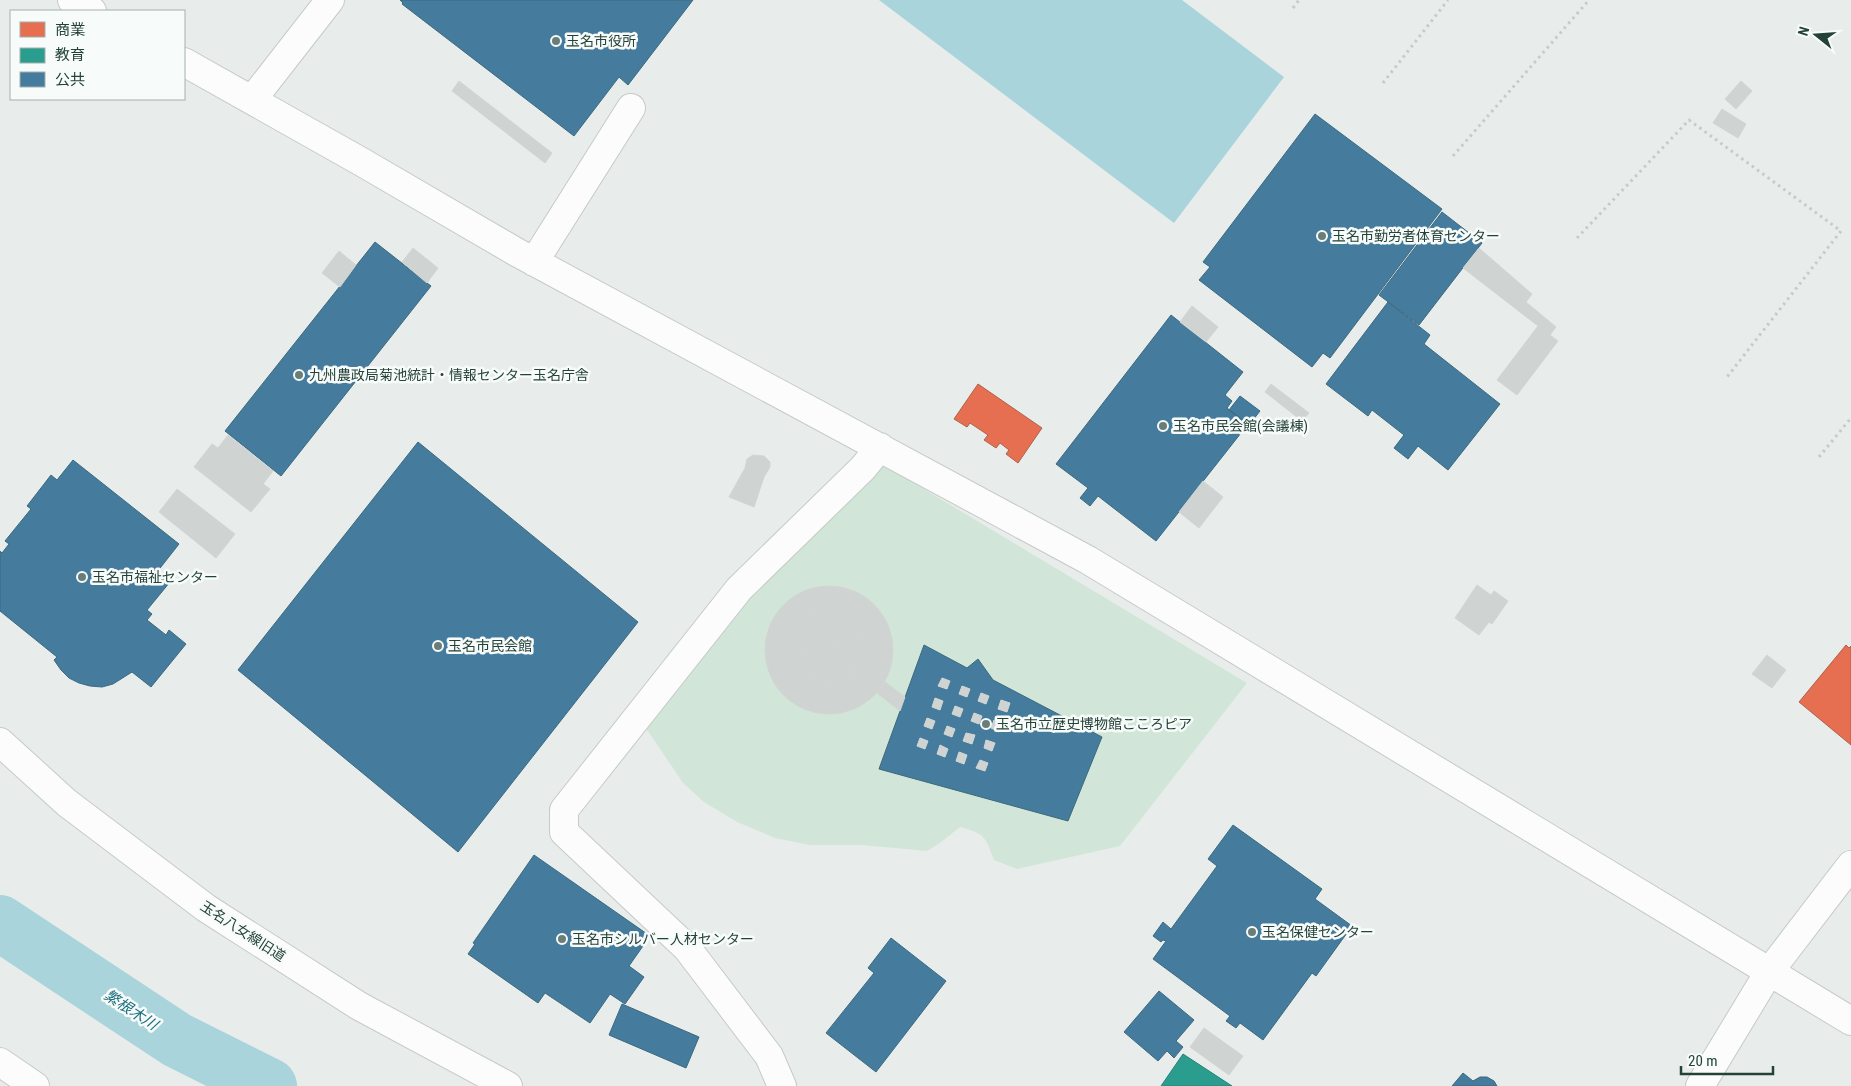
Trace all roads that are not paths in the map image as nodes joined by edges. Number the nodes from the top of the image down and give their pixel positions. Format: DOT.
graph roads {
  1 [pos="72,0"];
  2 [pos="330,0"];
  3 [pos="90,10"];
  4 [pos="185,63"];
  5 [pos="252,100"];
  6 [pos="631,108"];
  7 [pos="534,262"];
  8 [pos="880,447"];
  9 [pos="0,742"];
  10 [pos="1851,865"];
  11 [pos="1769,972"];
  12 [pos="1851,1021"];
  13 [pos="0,1062"];
  14 [pos="35,1086"];
  15 [pos="508,1086"];
  16 [pos="782,1086"];
  17 [pos="1700,1086"];
  1 -- 3 [label="street"];
  2 -- 5 [label="street"];
  4 -- 5 [label="street"];
  5 -- 7 [label="street"];
  6 -- 7 [label="street"];
  7 -- 8 [label="street"];
  8 -- 11 [label="street"];
  8 -- 16 [label="street"];
  9 -- 15 [label="street, 玉名八女線旧道"];
  10 -- 11 [label="street"];
  11 -- 12 [label="street"];
  11 -- 17 [label="street"];
  13 -- 14 [label="street"];
}
